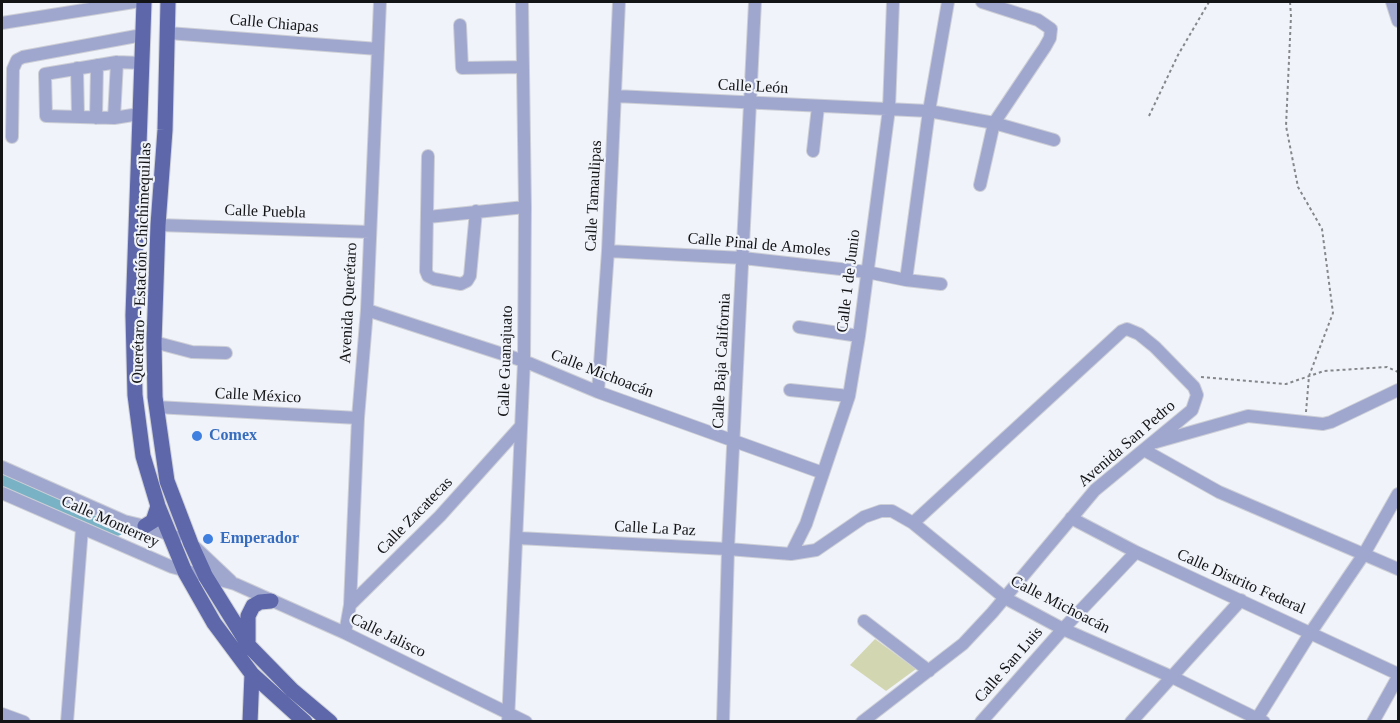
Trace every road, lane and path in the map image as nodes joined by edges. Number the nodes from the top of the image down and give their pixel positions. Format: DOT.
graph roads {
  1 [pos="134,2"];
  2 [pos="146,2"];
  3 [pos="168,2"];
  4 [pos="380,2"];
  5 [pos="522,2"];
  6 [pos="619,2"];
  7 [pos="756,2"];
  8 [pos="892,2"];
  9 [pos="948,2"];
  10 [pos="982,2"];
  11 [pos="1209,2"];
  12 [pos="1290,2"];
  13 [pos="1392,2"];
  14 [pos="1398,21"];
  15 [pos="2,23"];
  16 [pos="460,25"];
  17 [pos="168,33"];
  18 [pos="142,35"];
  19 [pos="378,49"];
  20 [pos="167,58"];
  21 [pos="117,62"];
  22 [pos="141,63"];
  23 [pos="97,65"];
  24 [pos="523,67"];
  25 [pos="77,68"];
  26 [pos="615,96"];
  27 [pos="749,104"];
  28 [pos="818,107"];
  29 [pos="889,110"];
  30 [pos="929,111"];
  31 [pos="139,114"];
  32 [pos="1149,116"];
  33 [pos="78,117"];
  34 [pos="96,118"];
  35 [pos="114,118"];
  36 [pos="994,123"];
  37 [pos="165,130"];
  38 [pos="12,137"];
  39 [pos="1054,140"];
  40 [pos="813,151"];
  41 [pos="429,156"];
  42 [pos="980,185"];
  43 [pos="525,207"];
  44 [pos="476,211"];
  45 [pos="428,218"];
  46 [pos="158,225"];
  47 [pos="370,232"];
  48 [pos="608,251"];
  49 [pos="743,258"];
  50 [pos="867,272"];
  51 [pos="906,280"];
  52 [pos="941,284"];
  53 [pos="367,310"];
  54 [pos="799,327"];
  55 [pos="859,336"];
  56 [pos="154,342"];
  57 [pos="226,353"];
  58 [pos="524,361"];
  59 [pos="1398,372"];
  60 [pos="1184,375"];
  61 [pos="1309,376"];
  62 [pos="790,390"];
  63 [pos="1398,390"];
  64 [pos="598,392"];
  65 [pos="849,396"];
  66 [pos="156,407"];
  67 [pos="358,418"];
  68 [pos="1306,422"];
  69 [pos="521,426"];
  70 [pos="734,440"];
  71 [pos="1149,446"];
  72 [pos="2,467"];
  73 [pos="824,473"];
  74 [pos="2,492"];
  75 [pos="1398,494"];
  76 [pos="158,506"];
  77 [pos="1071,518"];
  78 [pos="124,520"];
  79 [pos="913,523"];
  80 [pos="145,525"];
  81 [pos="82,528"];
  82 [pos="169,535"];
  83 [pos="518,538"];
  84 [pos="111,540"];
  85 [pos="191,544"];
  86 [pos="728,549"];
  87 [pos="1136,552"];
  88 [pos="791,554"];
  89 [pos="1364,554"];
  90 [pos="1398,569"];
  91 [pos="185,572"];
  92 [pos="206,576"];
  93 [pos="234,584"];
  94 [pos="1005,598"];
  95 [pos="1241,600"];
  96 [pos="271,601"];
  97 [pos="350,605"];
  98 [pos="864,621"];
  99 [pos="1063,629"];
  100 [pos="1311,632"];
  101 [pos="345,633"];
  102 [pos="249,646"];
  103 [pos="929,671"];
  104 [pos="252,674"];
  105 [pos="1398,676"];
  106 [pos="1172,677"];
  107 [pos="2,714"];
  108 [pos="509,717"];
  109 [pos="1258,720"];
  110 [pos="24,722"];
  111 [pos="67,722"];
  112 [pos="250,722"];
  113 [pos="305,722"];
  114 [pos="330,722"];
  115 [pos="526,722"];
  116 [pos="723,722"];
  117 [pos="862,722"];
  118 [pos="981,722"];
  119 [pos="1131,722"];
  120 [pos="1373,722"];
  1 -- 15 [label="street"];
  2 -- 18 [label="main road, Querétaro - Estación Chichimequillas"];
  2 -- 20 [label="main road"];
  3 -- 17 [label="main road, Querétaro - Estación Chichimequillas"];
  4 -- 19 [label="street, Avenida Querétaro"];
  5 -- 24 [label="street, Calle Guanajuato"];
  6 -- 26 [label="street, Calle Tamaulipas"];
  7 -- 27 [label="street, Calle Baja California"];
  8 -- 29 [label="street, Calle 1 de Junio"];
  9 -- 30 [label="street"];
  10 -- 36 [label="street"];
  11 -- 32 [label="path"];
  12 -- 61 [label="path"];
  13 -- 14 [label="street"];
  16 -- 24 [label="street"];
  17 -- 19 [label="street, Calle Chiapas"];
  17 -- 20 [label="main road, Querétaro - Estación Chichimequillas"];
  18 -- 22 [label="main road, Querétaro - Estación Chichimequillas"];
  18 -- 38 [label="street"];
  19 -- 47 [label="street, Avenida Querétaro"];
  20 -- 37 [label="main road, Querétaro - Estación Chichimequillas"];
  21 -- 22 [label="street"];
  21 -- 23 [label="street"];
  21 -- 35 [label="street"];
  22 -- 31 [label="main road, Querétaro - Estación Chichimequillas"];
  23 -- 25 [label="street"];
  23 -- 34 [label="street"];
  24 -- 43 [label="street, Calle Guanajuato"];
  25 -- 33 [label="street"];
  25 -- 33 [label="street"];
  26 -- 27 [label="street, Calle León"];
  26 -- 48 [label="street, Calle Tamaulipas"];
  27 -- 28 [label="street, Calle León"];
  27 -- 49 [label="street, Calle Baja California"];
  28 -- 29 [label="street, Calle León"];
  28 -- 40 [label="street"];
  29 -- 30 [label="street"];
  29 -- 50 [label="street, Calle 1 de Junio"];
  30 -- 36 [label="street"];
  30 -- 51 [label="street"];
  31 -- 35 [label="street"];
  31 -- 37 [label="main road"];
  31 -- 76 [label="main road, Querétaro - Estación Chichimequillas"];
  33 -- 34 [label="street"];
  34 -- 35 [label="street"];
  36 -- 39 [label="street"];
  36 -- 42 [label="street"];
  37 -- 46 [label="main road, Querétaro - Estación Chichimequillas"];
  41 -- 45 [label="street"];
  43 -- 44 [label="street"];
  43 -- 58 [label="street, Calle Guanajuato"];
  44 -- 45 [label="street"];
  44 -- 45 [label="street"];
  46 -- 47 [label="street, Calle Puebla"];
  46 -- 56 [label="main road, Querétaro - Estación Chichimequillas"];
  47 -- 53 [label="street, Avenida Querétaro"];
  48 -- 49 [label="street, Calle Pinal de Amoles"];
  48 -- 64 [label="street, Calle Tamaulipas"];
  49 -- 50 [label="street, Calle Pinal de Amoles"];
  49 -- 70 [label="street, Calle Baja California"];
  50 -- 51 [label="street, Calle Pinal de Amoles"];
  50 -- 55 [label="street, Calle 1 de Junio"];
  51 -- 52 [label="street, Calle Pinal de Amoles"];
  53 -- 58 [label="street, Calle Michoacán"];
  53 -- 67 [label="street, Avenida Querétaro"];
  54 -- 55 [label="street"];
  55 -- 65 [label="street, Calle 1 de Junio"];
  56 -- 57 [label="street"];
  56 -- 66 [label="main road, Querétaro - Estación Chichimequillas"];
  58 -- 64 [label="street, Calle Michoacán"];
  58 -- 69 [label="street, Calle Guanajuato"];
  59 -- 61 [label="path"];
  60 -- 61 [label="path"];
  60 -- 71 [label="street, Avenida San Pedro"];
  60 -- 79 [label="street"];
  61 -- 68 [label="path"];
  62 -- 65 [label="street"];
  63 -- 68 [label="street"];
  64 -- 70 [label="street, Calle Michoacán"];
  65 -- 73 [label="street, Calle 1 de Junio"];
  66 -- 67 [label="street, Calle México"];
  66 -- 85 [label="main road, Querétaro - Estación Chichimequillas"];
  67 -- 97 [label="street, Avenida Querétaro"];
  68 -- 71 [label="street"];
  69 -- 83 [label="street, Calle Guanajuato"];
  69 -- 97 [label="street, Calle Zacatecas"];
  70 -- 73 [label="street, Calle Michoacán"];
  70 -- 86 [label="street, Calle Baja California"];
  71 -- 77 [label="street, Avenida San Pedro"];
  71 -- 89 [label="street"];
  72 -- 78 [label="street, Calle Monterrey"];
  73 -- 88 [label="street, Calle 1 de Junio"];
  74 -- 81 [label="street, Calle Monterrey"];
  75 -- 89 [label="street"];
  76 -- 80 [label="main road"];
  76 -- 82 [label="main road, Querétaro - Estación Chichimequillas"];
  77 -- 87 [label="street, Calle Distrito Federal"];
  77 -- 94 [label="street, Avenida San Pedro"];
  78 -- 80 [label="street, Calle Monterrey"];
  78 -- 84 [label="street"];
  79 -- 88 [label="street, Calle Michoacán"];
  79 -- 94 [label="street, Calle Michoacán"];
  80 -- 82 [label="street, Calle Monterrey"];
  81 -- 84 [label="street, Calle Monterrey"];
  81 -- 111 [label="street"];
  82 -- 85 [label="street, Calle Monterrey"];
  82 -- 91 [label="main road, Querétaro - Estación Chichimequillas"];
  83 -- 86 [label="street, Calle La Paz"];
  83 -- 108 [label="street, Calle Guanajuato"];
  84 -- 91 [label="street, Calle Monterrey"];
  85 -- 92 [label="main road, Querétaro - Estación Chichimequillas"];
  85 -- 93 [label="street, Calle Jalisco"];
  86 -- 88 [label="street, Calle La Paz"];
  86 -- 116 [label="street, Calle Baja California"];
  87 -- 95 [label="street, Calle Distrito Federal"];
  87 -- 99 [label="street, Calle San Luis"];
  89 -- 90 [label="street"];
  89 -- 100 [label="street"];
  91 -- 92 [label="street, Calle Monterrey"];
  91 -- 104 [label="main road, Querétaro - Estación Chichimequillas"];
  92 -- 93 [label="street, Calle Jalisco"];
  92 -- 102 [label="main road, Querétaro - Estación Chichimequillas"];
  93 -- 96 [label="street, Calle Jalisco"];
  94 -- 99 [label="street, Calle Michoacán"];
  94 -- 103 [label="street, Avenida San Pedro"];
  95 -- 100 [label="street, Calle Distrito Federal"];
  95 -- 106 [label="street"];
  96 -- 101 [label="street, Calle Jalisco"];
  96 -- 102 [label="main road"];
  97 -- 101 [label="street"];
  98 -- 103 [label="street"];
  99 -- 106 [label="street, Calle Michoacán"];
  99 -- 118 [label="street, Calle San Luis"];
  100 -- 105 [label="street, Calle Distrito Federal"];
  100 -- 109 [label="street"];
  101 -- 108 [label="street, Calle Jalisco"];
  102 -- 114 [label="main road, Querétaro - Estación Chichimequillas"];
  103 -- 117 [label="street, Avenida San Pedro"];
  104 -- 112 [label="main road"];
  104 -- 113 [label="main road, Querétaro - Estación Chichimequillas"];
  105 -- 120 [label="street"];
  106 -- 109 [label="street, Calle Michoacán"];
  106 -- 119 [label="street"];
  107 -- 110 [label="street"];
  108 -- 115 [label="street, Calle Jalisco"];
}
